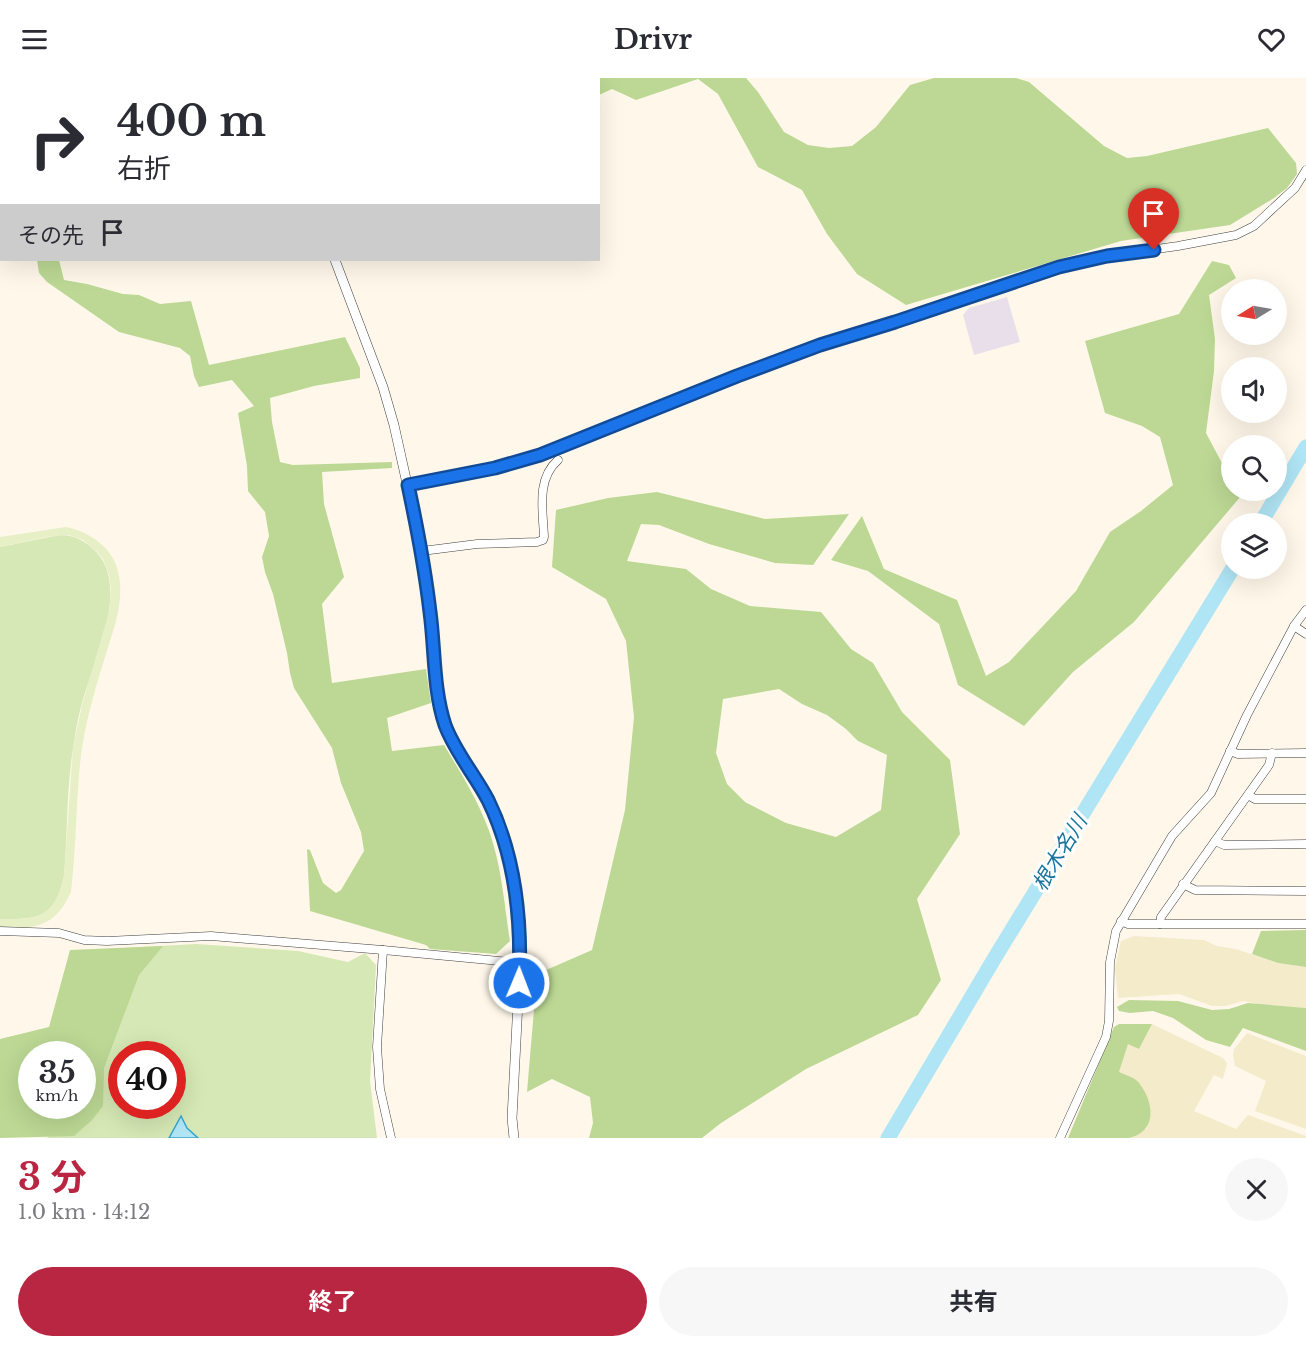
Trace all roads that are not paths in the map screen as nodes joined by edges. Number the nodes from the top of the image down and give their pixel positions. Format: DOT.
graph roads {
  1 [pos="1306,170"];
  2 [pos="335,261"];
  3 [pos="558,460"];
  4 [pos="408,485"];
  5 [pos="422,551"];
  6 [pos="1306,610"];
  7 [pos="1294,626"];
  8 [pos="1306,634"];
  9 [pos="1230,751"];
  10 [pos="1272,753"];
  11 [pos="1306,753"];
  12 [pos="1248,795"];
  13 [pos="1306,799"];
  14 [pos="1215,841"];
  15 [pos="1306,844"];
  16 [pos="1184,884"];
  17 [pos="1306,891"];
  18 [pos="1121,921"];
  19 [pos="1160,924"];
  20 [pos="1306,924"];
  21 [pos="0,931"];
  22 [pos="383,950"];
  23 [pos="520,963"];
  24 [pos="391,1138"];
  25 [pos="513,1138"];
  26 [pos="1060,1138"];
  1 -- 4 [label="street"];
  2 -- 4 [label="street"];
  3 -- 5 [label="street"];
  4 -- 5 [label="street"];
  5 -- 23 [label="street"];
  6 -- 7 [label="street"];
  7 -- 8 [label="street"];
  7 -- 9 [label="street"];
  9 -- 10 [label="street"];
  9 -- 18 [label="street"];
  10 -- 11 [label="street"];
  10 -- 12 [label="street"];
  12 -- 13 [label="street"];
  12 -- 14 [label="street"];
  14 -- 15 [label="street"];
  14 -- 16 [label="street"];
  16 -- 17 [label="street"];
  16 -- 19 [label="street"];
  18 -- 19 [label="street"];
  18 -- 26 [label="street"];
  19 -- 20 [label="street"];
  21 -- 22 [label="street"];
  22 -- 23 [label="street"];
  22 -- 24 [label="street"];
  23 -- 25 [label="street"];
}
